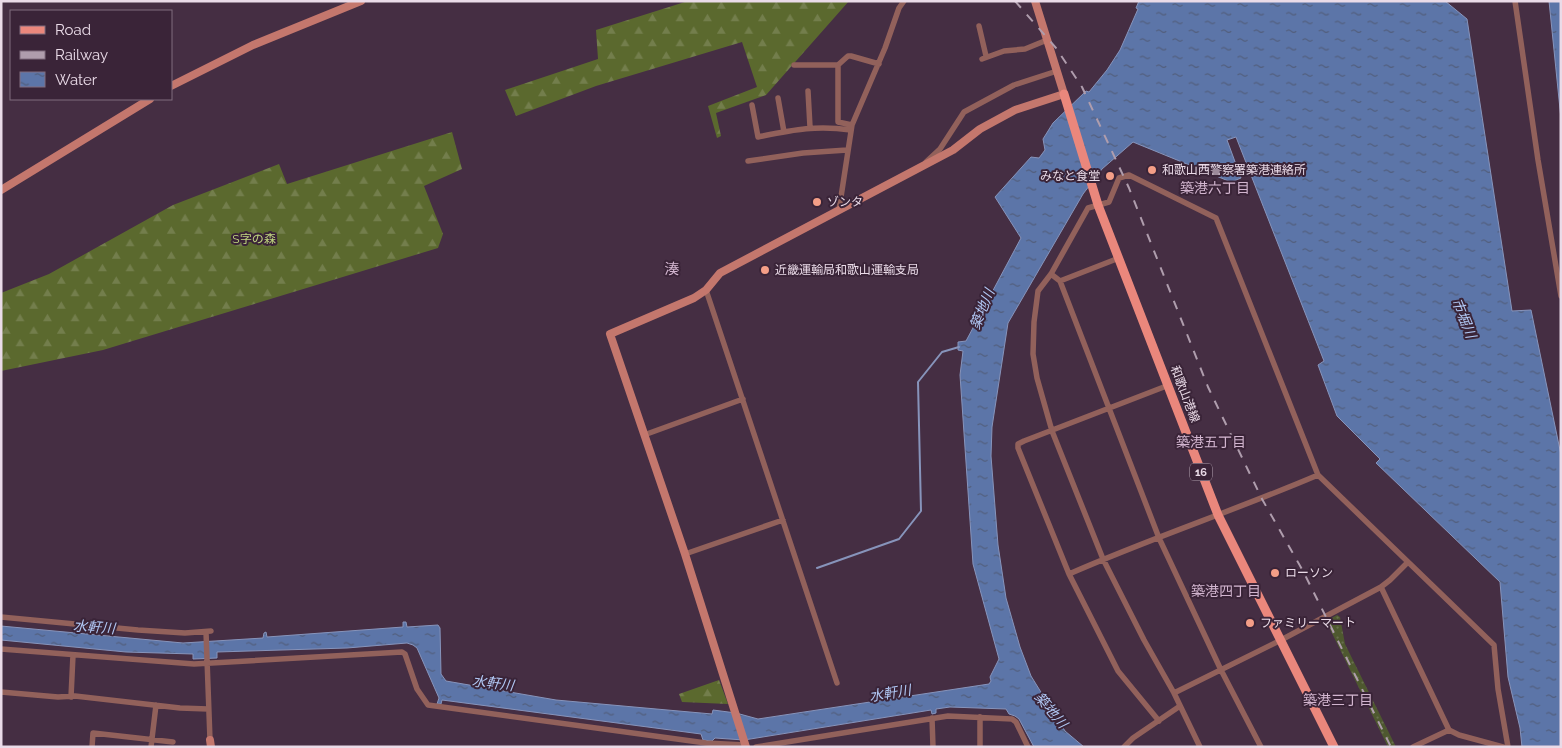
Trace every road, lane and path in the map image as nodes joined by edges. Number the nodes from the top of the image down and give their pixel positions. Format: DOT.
graph roads {
  1 [pos="361,1"];
  2 [pos="904,1"];
  3 [pos="1035,1"];
  4 [pos="1515,1"];
  5 [pos="979,26"];
  6 [pos="1047,40"];
  7 [pos="879,64"];
  8 [pos="794,65"];
  9 [pos="838,65"];
  10 [pos="1057,71"];
  11 [pos="172,86"];
  12 [pos="808,91"];
  13 [pos="1064,94"];
  14 [pos="778,98"];
  15 [pos="148,100"];
  16 [pos="752,105"];
  17 [pos="810,127"];
  18 [pos="851,128"];
  19 [pos="784,132"];
  20 [pos="847,150"];
  21 [pos="748,161"];
  22 [pos="923,166"];
  23 [pos="1,190"];
  24 [pos="1098,205"];
  25 [pos="838,210"];
  26 [pos="1119,258"];
  27 [pos="1051,274"];
  28 [pos="1060,281"];
  29 [pos="706,290"];
  30 [pos="1561,296"];
  31 [pos="1169,385"];
  32 [pos="743,399"];
  33 [pos="1108,409"];
  34 [pos="1052,431"];
  35 [pos="644,435"];
  36 [pos="1318,475"];
  37 [pos="1218,515"];
  38 [pos="783,520"];
  39 [pos="1158,538"];
  40 [pos="685,554"];
  41 [pos="1103,559"];
  42 [pos="1408,562"];
  43 [pos="1068,574"];
  44 [pos="1381,587"];
  45 [pos="1,617"];
  46 [pos="1281,640"];
  47 [pos="1,649"];
  48 [pos="73,655"];
  49 [pos="207,661"];
  50 [pos="1221,670"];
  51 [pos="837,683"];
  52 [pos="1,692"];
  53 [pos="1174,693"];
  54 [pos="71,696"];
  55 [pos="156,705"];
  56 [pos="1180,706"];
  57 [pos="208,709"];
  58 [pos="980,717"];
  59 [pos="932,718"];
  60 [pos="1159,721"];
  61 [pos="1449,730"];
  62 [pos="151,740"];
  63 [pos="173,742"];
  64 [pos="210,744"];
  65 [pos="706,745"];
  66 [pos="745,745"];
  67 [pos="92,747"];
  68 [pos="151,747"];
  69 [pos="756,747"];
  70 [pos="933,747"];
  71 [pos="980,747"];
  72 [pos="1028,747"];
  73 [pos="1124,747"];
  74 [pos="1200,747"];
  75 [pos="1261,747"];
  76 [pos="1334,747"];
  77 [pos="1413,747"];
  78 [pos="1503,747"];
  79 [pos="1508,747"];
  1 -- 11 [label="street"];
  2 -- 7 [label="street"];
  3 -- 6 [label="street"];
  4 -- 30 [label="street"];
  5 -- 6 [label="street"];
  6 -- 10 [label="street"];
  7 -- 9 [label="street"];
  7 -- 18 [label="street"];
  8 -- 9 [label="street"];
  9 -- 18 [label="street"];
  10 -- 13 [label="street"];
  10 -- 22 [label="street"];
  12 -- 17 [label="street"];
  13 -- 22 [label="street"];
  13 -- 24 [label="main road, 和歌山港線 / 16"];
  14 -- 19 [label="street"];
  15 -- 23 [label="street"];
  16 -- 19 [label="street"];
  17 -- 18 [label="street"];
  17 -- 19 [label="street"];
  18 -- 20 [label="street"];
  20 -- 21 [label="street"];
  20 -- 25 [label="street"];
  22 -- 25 [label="street"];
  24 -- 26 [label="main road, 和歌山港線 / 16"];
  24 -- 27 [label="street"];
  24 -- 36 [label="street"];
  25 -- 29 [label="street"];
  26 -- 28 [label="street"];
  26 -- 31 [label="main road, 和歌山港線 / 16"];
  27 -- 28 [label="street"];
  27 -- 34 [label="street"];
  28 -- 33 [label="street"];
  29 -- 32 [label="street"];
  29 -- 35 [label="street"];
  31 -- 33 [label="street"];
  31 -- 37 [label="main road, 和歌山港線 / 16"];
  32 -- 35 [label="street"];
  32 -- 38 [label="street"];
  33 -- 34 [label="street"];
  33 -- 39 [label="street"];
  34 -- 41 [label="street"];
  34 -- 43 [label="street"];
  35 -- 40 [label="street"];
  36 -- 37 [label="street"];
  36 -- 42 [label="street"];
  37 -- 39 [label="street"];
  37 -- 46 [label="main road, 和歌山港線 / 16"];
  38 -- 40 [label="street"];
  38 -- 51 [label="street"];
  39 -- 41 [label="street"];
  39 -- 50 [label="street"];
  40 -- 66 [label="street"];
  41 -- 43 [label="street"];
  41 -- 53 [label="street"];
  42 -- 44 [label="street"];
  42 -- 79 [label="street"];
  43 -- 60 [label="street"];
  44 -- 46 [label="street"];
  44 -- 61 [label="street"];
  45 -- 49 [label="street"];
  46 -- 50 [label="street"];
  46 -- 76 [label="main road, 和歌山港線 / 16"];
  47 -- 48 [label="street"];
  48 -- 49 [label="street"];
  48 -- 54 [label="street"];
  49 -- 57 [label="street"];
  49 -- 65 [label="street"];
  50 -- 53 [label="street"];
  50 -- 75 [label="street"];
  52 -- 54 [label="street"];
  53 -- 56 [label="street"];
  54 -- 55 [label="street"];
  55 -- 57 [label="street"];
  55 -- 62 [label="street"];
  56 -- 60 [label="street"];
  56 -- 74 [label="street"];
  57 -- 64 [label="street"];
  58 -- 59 [label="street"];
  58 -- 71 [label="street"];
  58 -- 72 [label="street"];
  59 -- 69 [label="street"];
  59 -- 70 [label="street"];
  60 -- 73 [label="street"];
  61 -- 77 [label="street"];
  61 -- 78 [label="street"];
  62 -- 63 [label="street"];
  62 -- 67 [label="street"];
  62 -- 68 [label="street"];
  65 -- 66 [label="street"];
}
